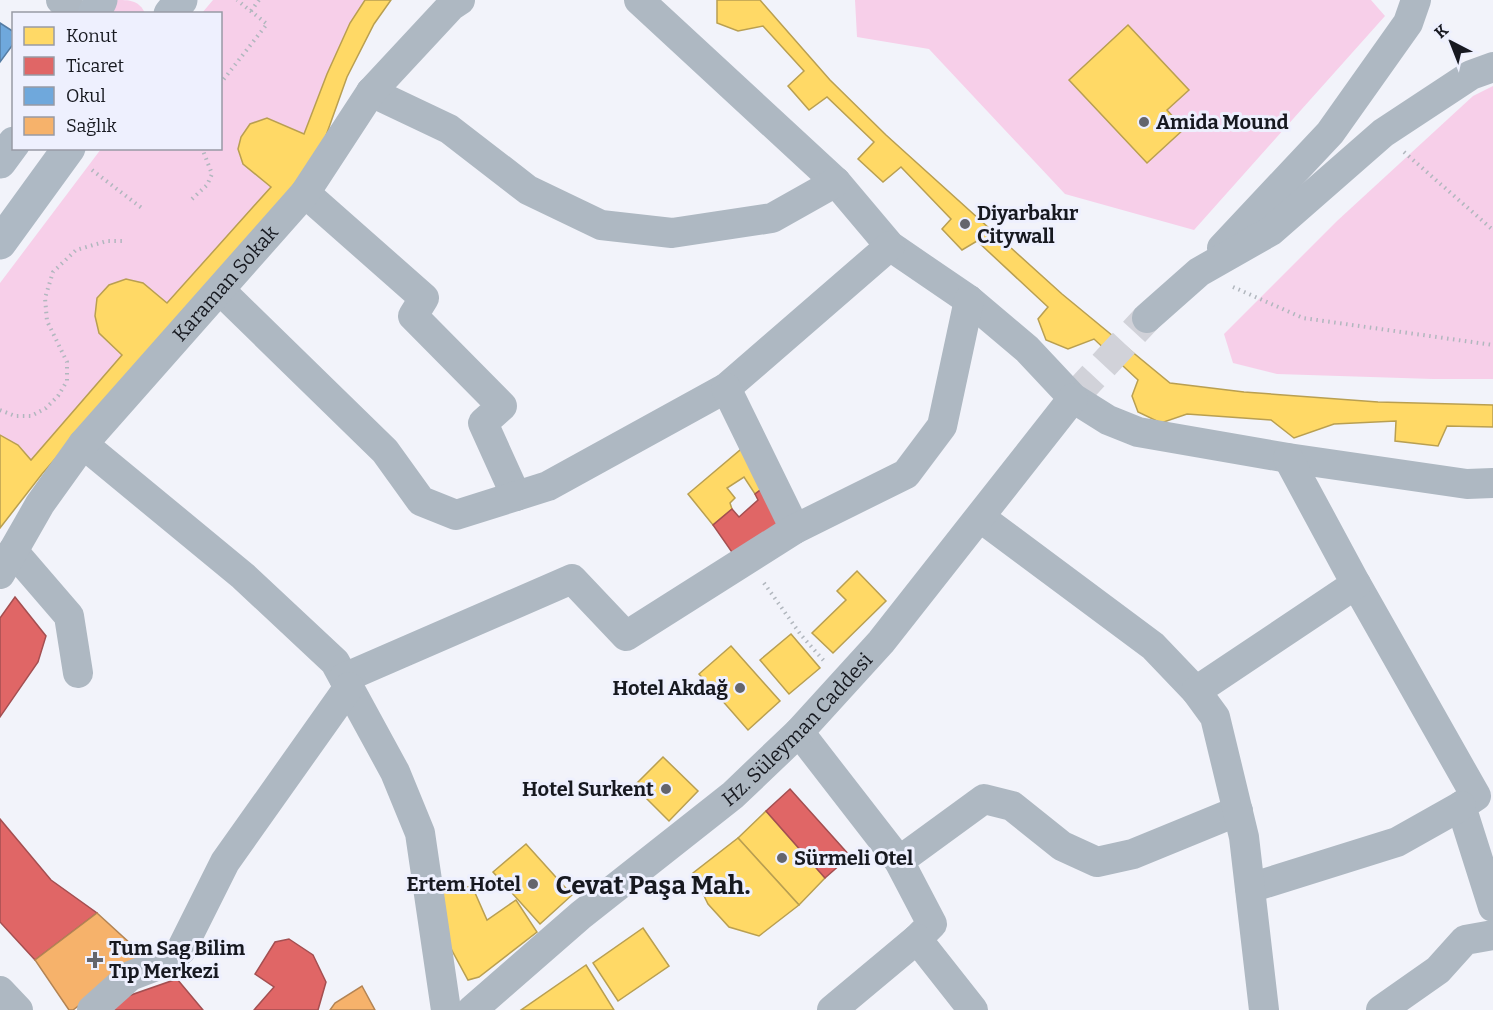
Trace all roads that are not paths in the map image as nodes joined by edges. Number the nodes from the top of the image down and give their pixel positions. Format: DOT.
graph roads {
  1 [pos="61,0"];
  2 [pos="460,0"];
  3 [pos="639,0"];
  4 [pos="1416,0"];
  5 [pos="73,12"];
  6 [pos="1493,66"];
  7 [pos="371,92"];
  8 [pos="12,146"];
  9 [pos="68,150"];
  10 [pos="0,162"];
  11 [pos="836,182"];
  12 [pos="305,193"];
  13 [pos="0,243"];
  14 [pos="890,246"];
  15 [pos="1199,272"];
  16 [pos="220,290"];
  17 [pos="969,300"];
  18 [pos="1147,318"];
  19 [pos="726,388"];
  20 [pos="1073,398"];
  21 [pos="83,444"];
  22 [pos="1288,458"];
  23 [pos="1493,483"];
  24 [pos="516,496"];
  25 [pos="981,518"];
  26 [pos="795,529"];
  27 [pos="7,563"];
  28 [pos="1356,584"];
  29 [pos="78,673"];
  30 [pos="346,682"];
  31 [pos="1196,691"];
  32 [pos="799,732"];
  33 [pos="1477,795"];
  34 [pos="1238,811"];
  35 [pos="899,861"];
  36 [pos="1250,888"];
  37 [pos="1493,907"];
  38 [pos="1493,935"];
  39 [pos="917,939"];
  40 [pos="0,991"];
  41 [pos="18,1010"];
  42 [pos="93,1010"];
  43 [pos="446,1010"];
  44 [pos="472,1010"];
  45 [pos="832,1010"];
  46 [pos="973,1010"];
  47 [pos="1264,1010"];
  48 [pos="1381,1010"];
  1 -- 5 [label="street"];
  2 -- 7 [label="street, Karaman Sokak"];
  3 -- 11 [label="street"];
  4 -- 15 [label="street"];
  6 -- 15 [label="street"];
  7 -- 11 [label="street"];
  7 -- 12 [label="street, Karaman Sokak"];
  8 -- 10 [label="main road"];
  9 -- 13 [label="main road"];
  11 -- 14 [label="street"];
  12 -- 16 [label="street, Karaman Sokak"];
  12 -- 24 [label="street"];
  14 -- 17 [label="street"];
  14 -- 19 [label="street"];
  15 -- 18 [label="street"];
  16 -- 21 [label="street, Karaman Sokak"];
  16 -- 24 [label="street"];
  17 -- 20 [label="street"];
  17 -- 26 [label="street"];
  19 -- 24 [label="street"];
  19 -- 26 [label="street"];
  20 -- 22 [label="street"];
  20 -- 25 [label="street, Hz. Süleyman Caddesi"];
  21 -- 27 [label="street, Karaman Sokak"];
  21 -- 30 [label="street"];
  22 -- 23 [label="street"];
  22 -- 28 [label="street"];
  25 -- 31 [label="street"];
  25 -- 32 [label="street, Hz. Süleyman Caddesi"];
  26 -- 30 [label="street"];
  27 -- 29 [label="street"];
  28 -- 31 [label="street"];
  28 -- 33 [label="street"];
  30 -- 42 [label="street"];
  30 -- 43 [label="street"];
  31 -- 34 [label="street"];
  32 -- 35 [label="street"];
  32 -- 44 [label="street, Hz. Süleyman Caddesi"];
  33 -- 36 [label="street"];
  33 -- 37 [label="street"];
  34 -- 35 [label="street"];
  34 -- 36 [label="street"];
  35 -- 39 [label="street"];
  36 -- 47 [label="street"];
  38 -- 48 [label="street"];
  39 -- 45 [label="street"];
  39 -- 46 [label="street"];
  40 -- 41 [label="street"];
}
